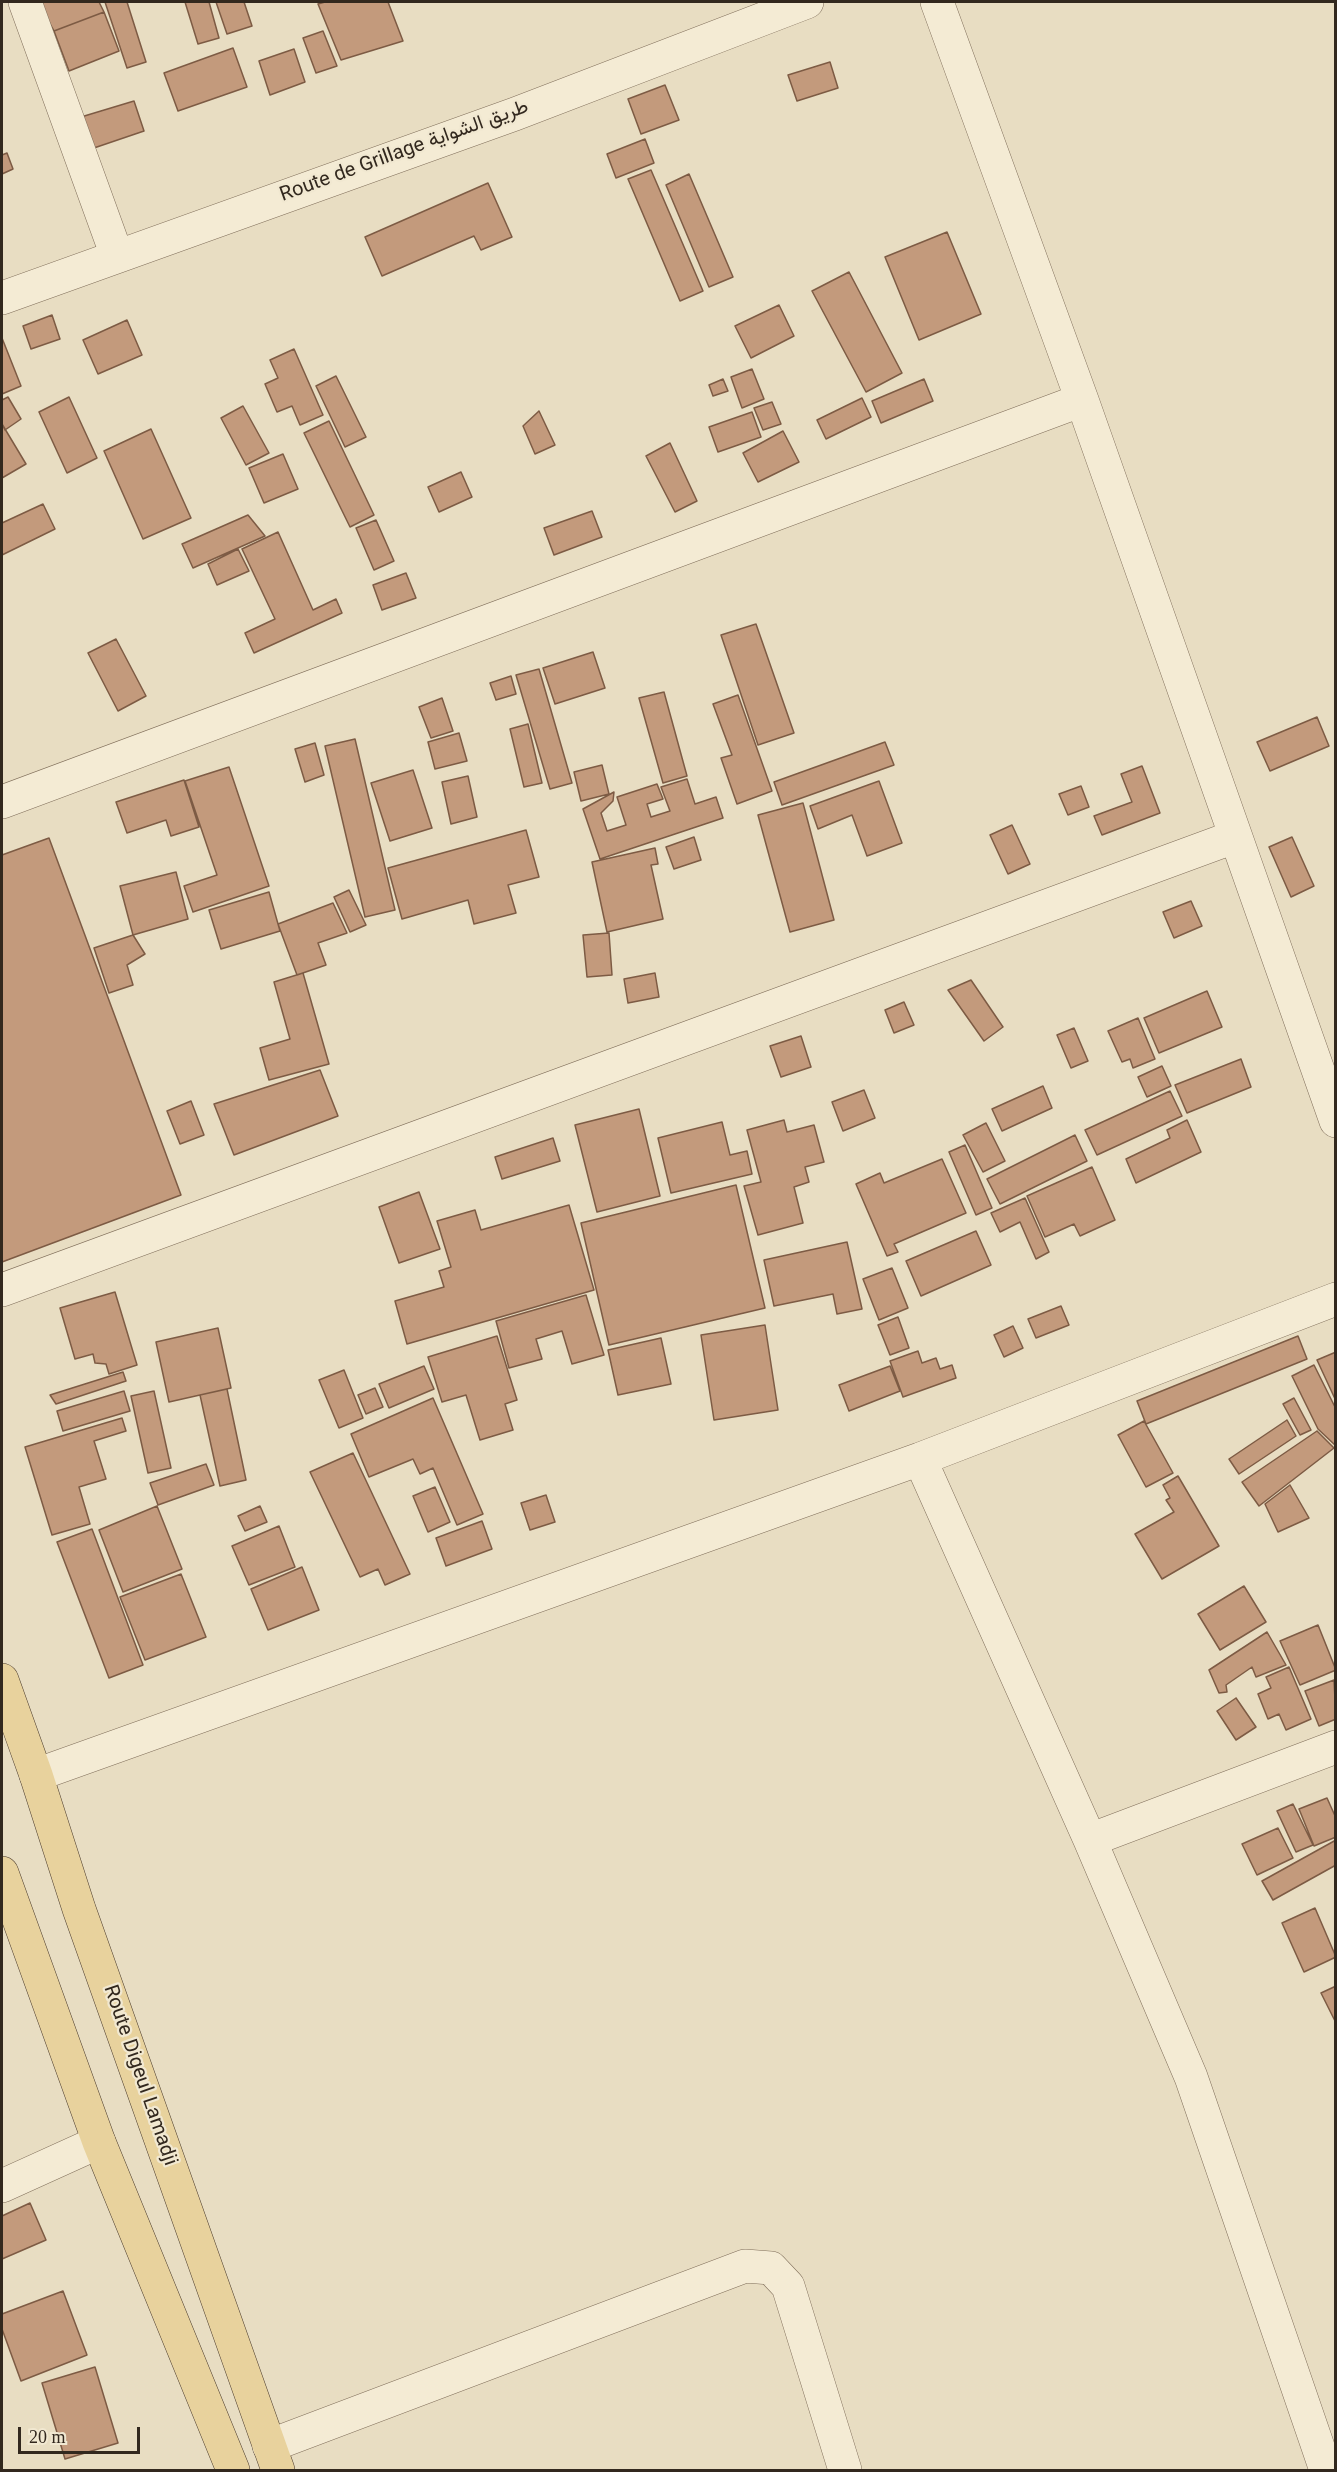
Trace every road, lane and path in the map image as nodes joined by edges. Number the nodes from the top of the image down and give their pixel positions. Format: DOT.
graph roads {
  1 [pos="25,2"];
  2 [pos="807,2"];
  3 [pos="937,2"];
  4 [pos="117,256"];
  5 [pos="2,298"];
  6 [pos="1082,400"];
  7 [pos="2,802"];
  8 [pos="1233,837"];
  9 [pos="1335,1121"];
  10 [pos="2,1290"];
  11 [pos="1335,1299"];
  12 [pos="920,1459"];
  13 [pos="2,1680"];
  14 [pos="1335,1747"];
  15 [pos="36,1775"];
  16 [pos="1090,1840"];
  17 [pos="2,1873"];
  18 [pos="99,2142"];
  19 [pos="2,2186"];
  20 [pos="274,2458"];
  21 [pos="233,2470"];
  22 [pos="845,2470"];
  23 [pos="1326,2470"];
  1 -- 4 [label="street"];
  2 -- 4 [label="street, Route de Grillage طريق الشواية"];
  3 -- 6 [label="street"];
  4 -- 5 [label="street, Route de Grillage طريق الشواية"];
  6 -- 7 [label="street"];
  6 -- 8 [label="street"];
  8 -- 9 [label="street"];
  8 -- 10 [label="street"];
  11 -- 12 [label="street"];
  12 -- 15 [label="street"];
  12 -- 16 [label="street"];
  13 -- 15 [label="main road, Route Digeul Lamadji"];
  14 -- 16 [label="street"];
  15 -- 20 [label="main road, Route Digeul Lamadji"];
  16 -- 23 [label="street"];
  17 -- 18 [label="main road"];
  18 -- 19 [label="street"];
  18 -- 21 [label="main road"];
  20 -- 22 [label="street"];
}
